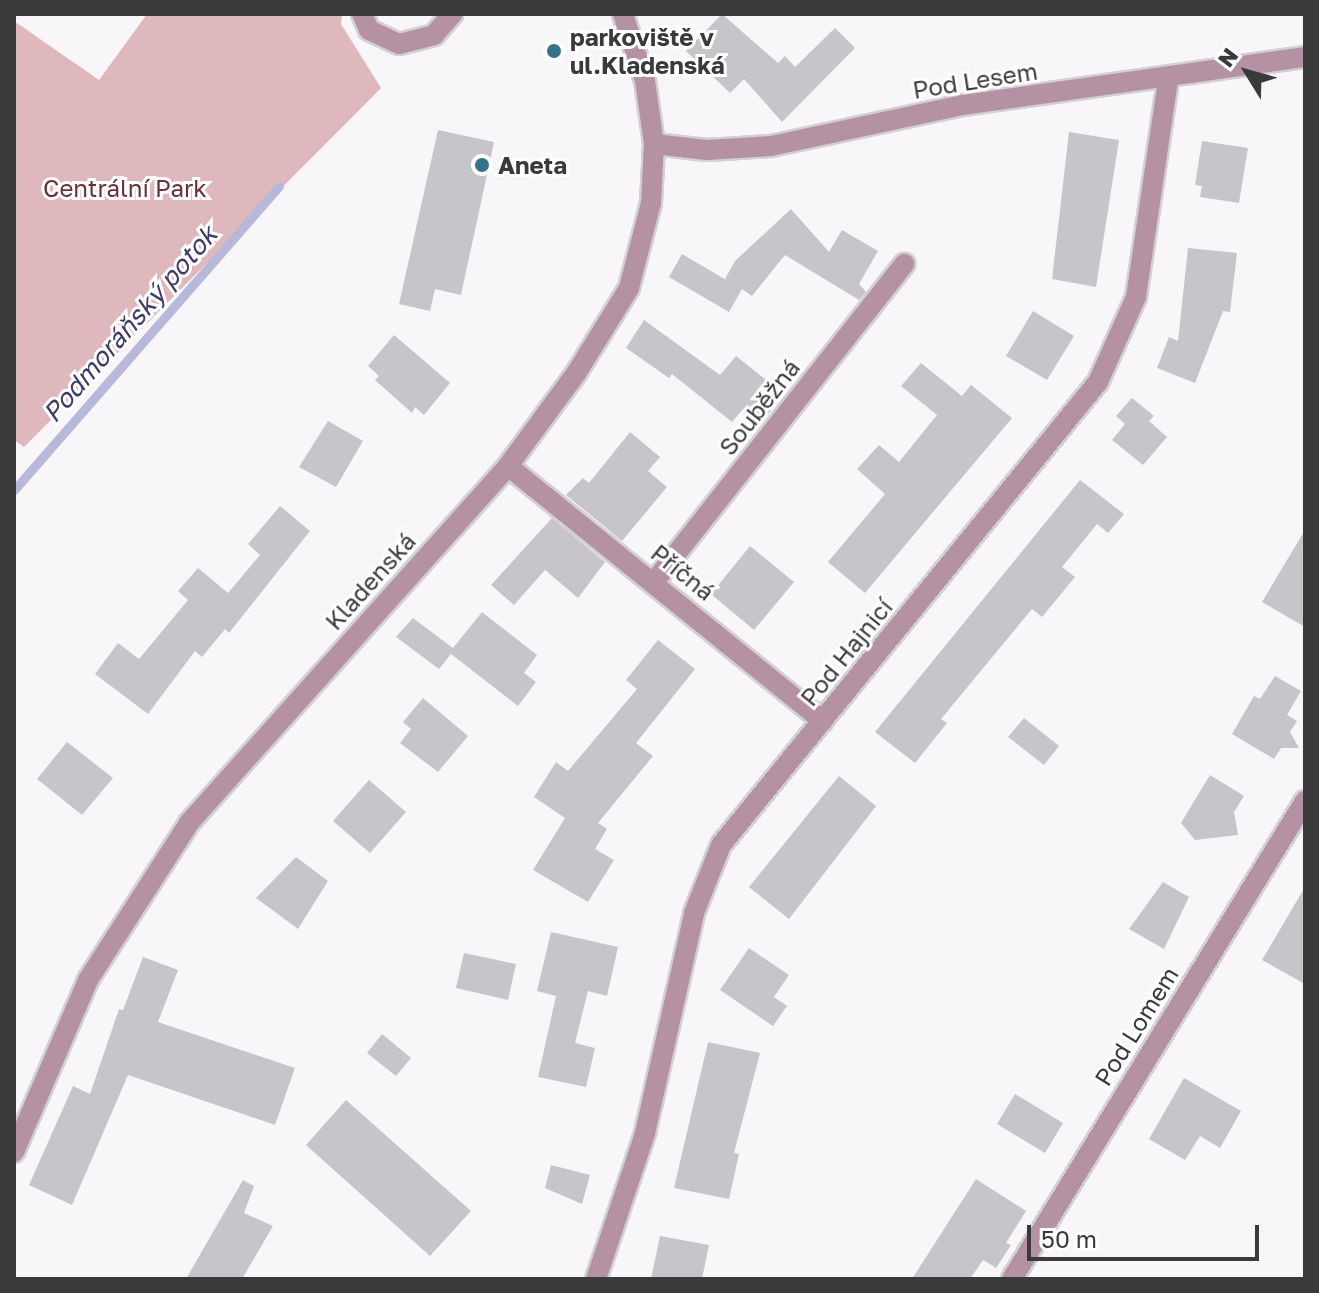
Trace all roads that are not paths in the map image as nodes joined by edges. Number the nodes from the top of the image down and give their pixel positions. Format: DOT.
graph roads {
  1 [pos="362,14"];
  2 [pos="452,14"];
  3 [pos="623,14"];
  4 [pos="1305,57"];
  5 [pos="1168,80"];
  6 [pos="654,144"];
  7 [pos="904,264"];
  8 [pos="508,466"];
  9 [pos="654,582"];
  10 [pos="823,721"];
  11 [pos="1305,801"];
  12 [pos="14,1152"];
  13 [pos="596,1279"];
  14 [pos="1012,1279"];
  1 -- 2 [label="street"];
  3 -- 6 [label="street, Kladenská"];
  4 -- 5 [label="street, Pod Lesem"];
  5 -- 6 [label="street, Pod Lesem"];
  5 -- 10 [label="street, Pod Hajnicí"];
  6 -- 8 [label="street, Kladenská"];
  7 -- 9 [label="street, Souběžná"];
  8 -- 9 [label="street, Příčná"];
  8 -- 12 [label="street, Kladenská"];
  9 -- 10 [label="street, Příčná"];
  10 -- 13 [label="street, Pod Hajnicí"];
  11 -- 14 [label="street, Pod Lomem"];
}
